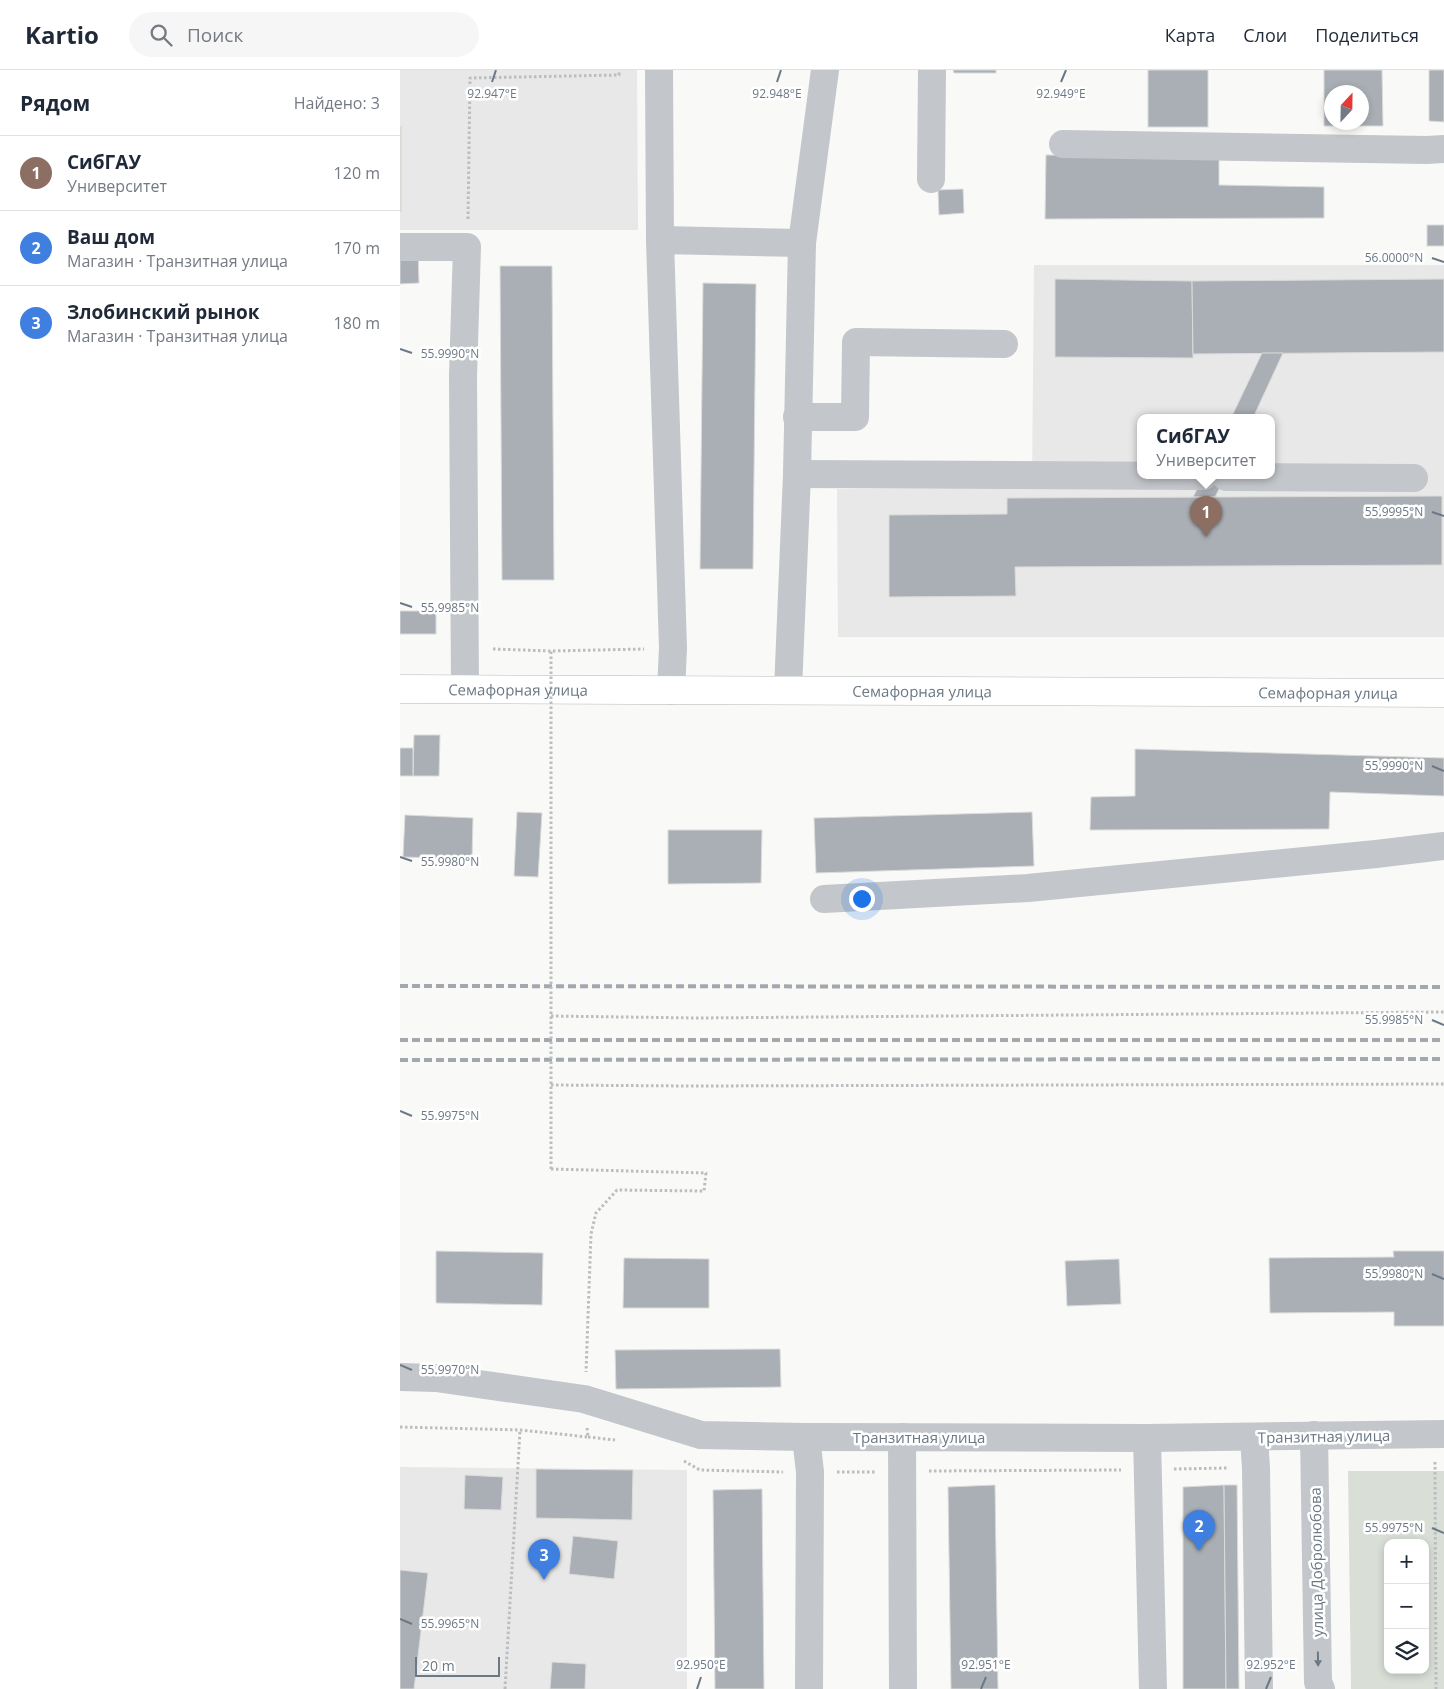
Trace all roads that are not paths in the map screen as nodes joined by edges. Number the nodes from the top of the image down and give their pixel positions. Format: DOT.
graph roads {
  1 [pos="659,70"];
  2 [pos="825,70"];
  3 [pos="932,70"];
  4 [pos="1063,144"];
  5 [pos="1444,149"];
  6 [pos="931,179"];
  7 [pos="660,240"];
  8 [pos="802,243"];
  9 [pos="400,247"];
  10 [pos="1004,344"];
  11 [pos="797,417"];
  12 [pos="797,474"];
  13 [pos="1137,476"];
  14 [pos="1275,477"];
  15 [pos="1414,478"];
  16 [pos="400,689"];
  17 [pos="465,689"];
  18 [pos="788,690"];
  19 [pos="671,691"];
  20 [pos="1444,693"];
  21 [pos="1444,846"];
  22 [pos="824,899"];
  23 [pos="400,1377"];
  24 [pos="1314,1435"];
  25 [pos="806,1437"];
  26 [pos="902,1437"];
  27 [pos="1147,1438"];
  28 [pos="1254,1438"];
  29 [pos="1439,1446"];
  30 [pos="810,1689"];
  31 [pos="903,1689"];
  32 [pos="1153,1689"];
  33 [pos="1259,1689"];
  34 [pos="1321,1689"];
  1 -- 7 [label="street"];
  2 -- 8 [label="street"];
  3 -- 6 [label="street"];
  4 -- 5 [label="street"];
  7 -- 8 [label="street"];
  7 -- 19 [label="street"];
  8 -- 11 [label="street"];
  9 -- 17 [label="street"];
  10 -- 11 [label="street"];
  11 -- 12 [label="street"];
  12 -- 13 [label="street"];
  12 -- 18 [label="street"];
  14 -- 15 [label="street"];
  16 -- 17 [label="highway, Семафорная улица"];
  17 -- 19 [label="highway, Семафорная улица"];
  18 -- 19 [label="highway, Семафорная улица"];
  18 -- 20 [label="highway, Семафорная улица"];
  21 -- 22 [label="street"];
  23 -- 25 [label="street, Транзитная улица"];
  24 -- 28 [label="street, Транзитная улица"];
  24 -- 29 [label="street, Транзитная улица"];
  24 -- 34 [label="street, улица Добролюбова, one-way"];
  25 -- 26 [label="street, Транзитная улица"];
  25 -- 30 [label="street"];
  26 -- 27 [label="street, Транзитная улица"];
  26 -- 31 [label="street"];
  27 -- 28 [label="street, Транзитная улица"];
  27 -- 32 [label="street"];
  28 -- 33 [label="street"];
}
